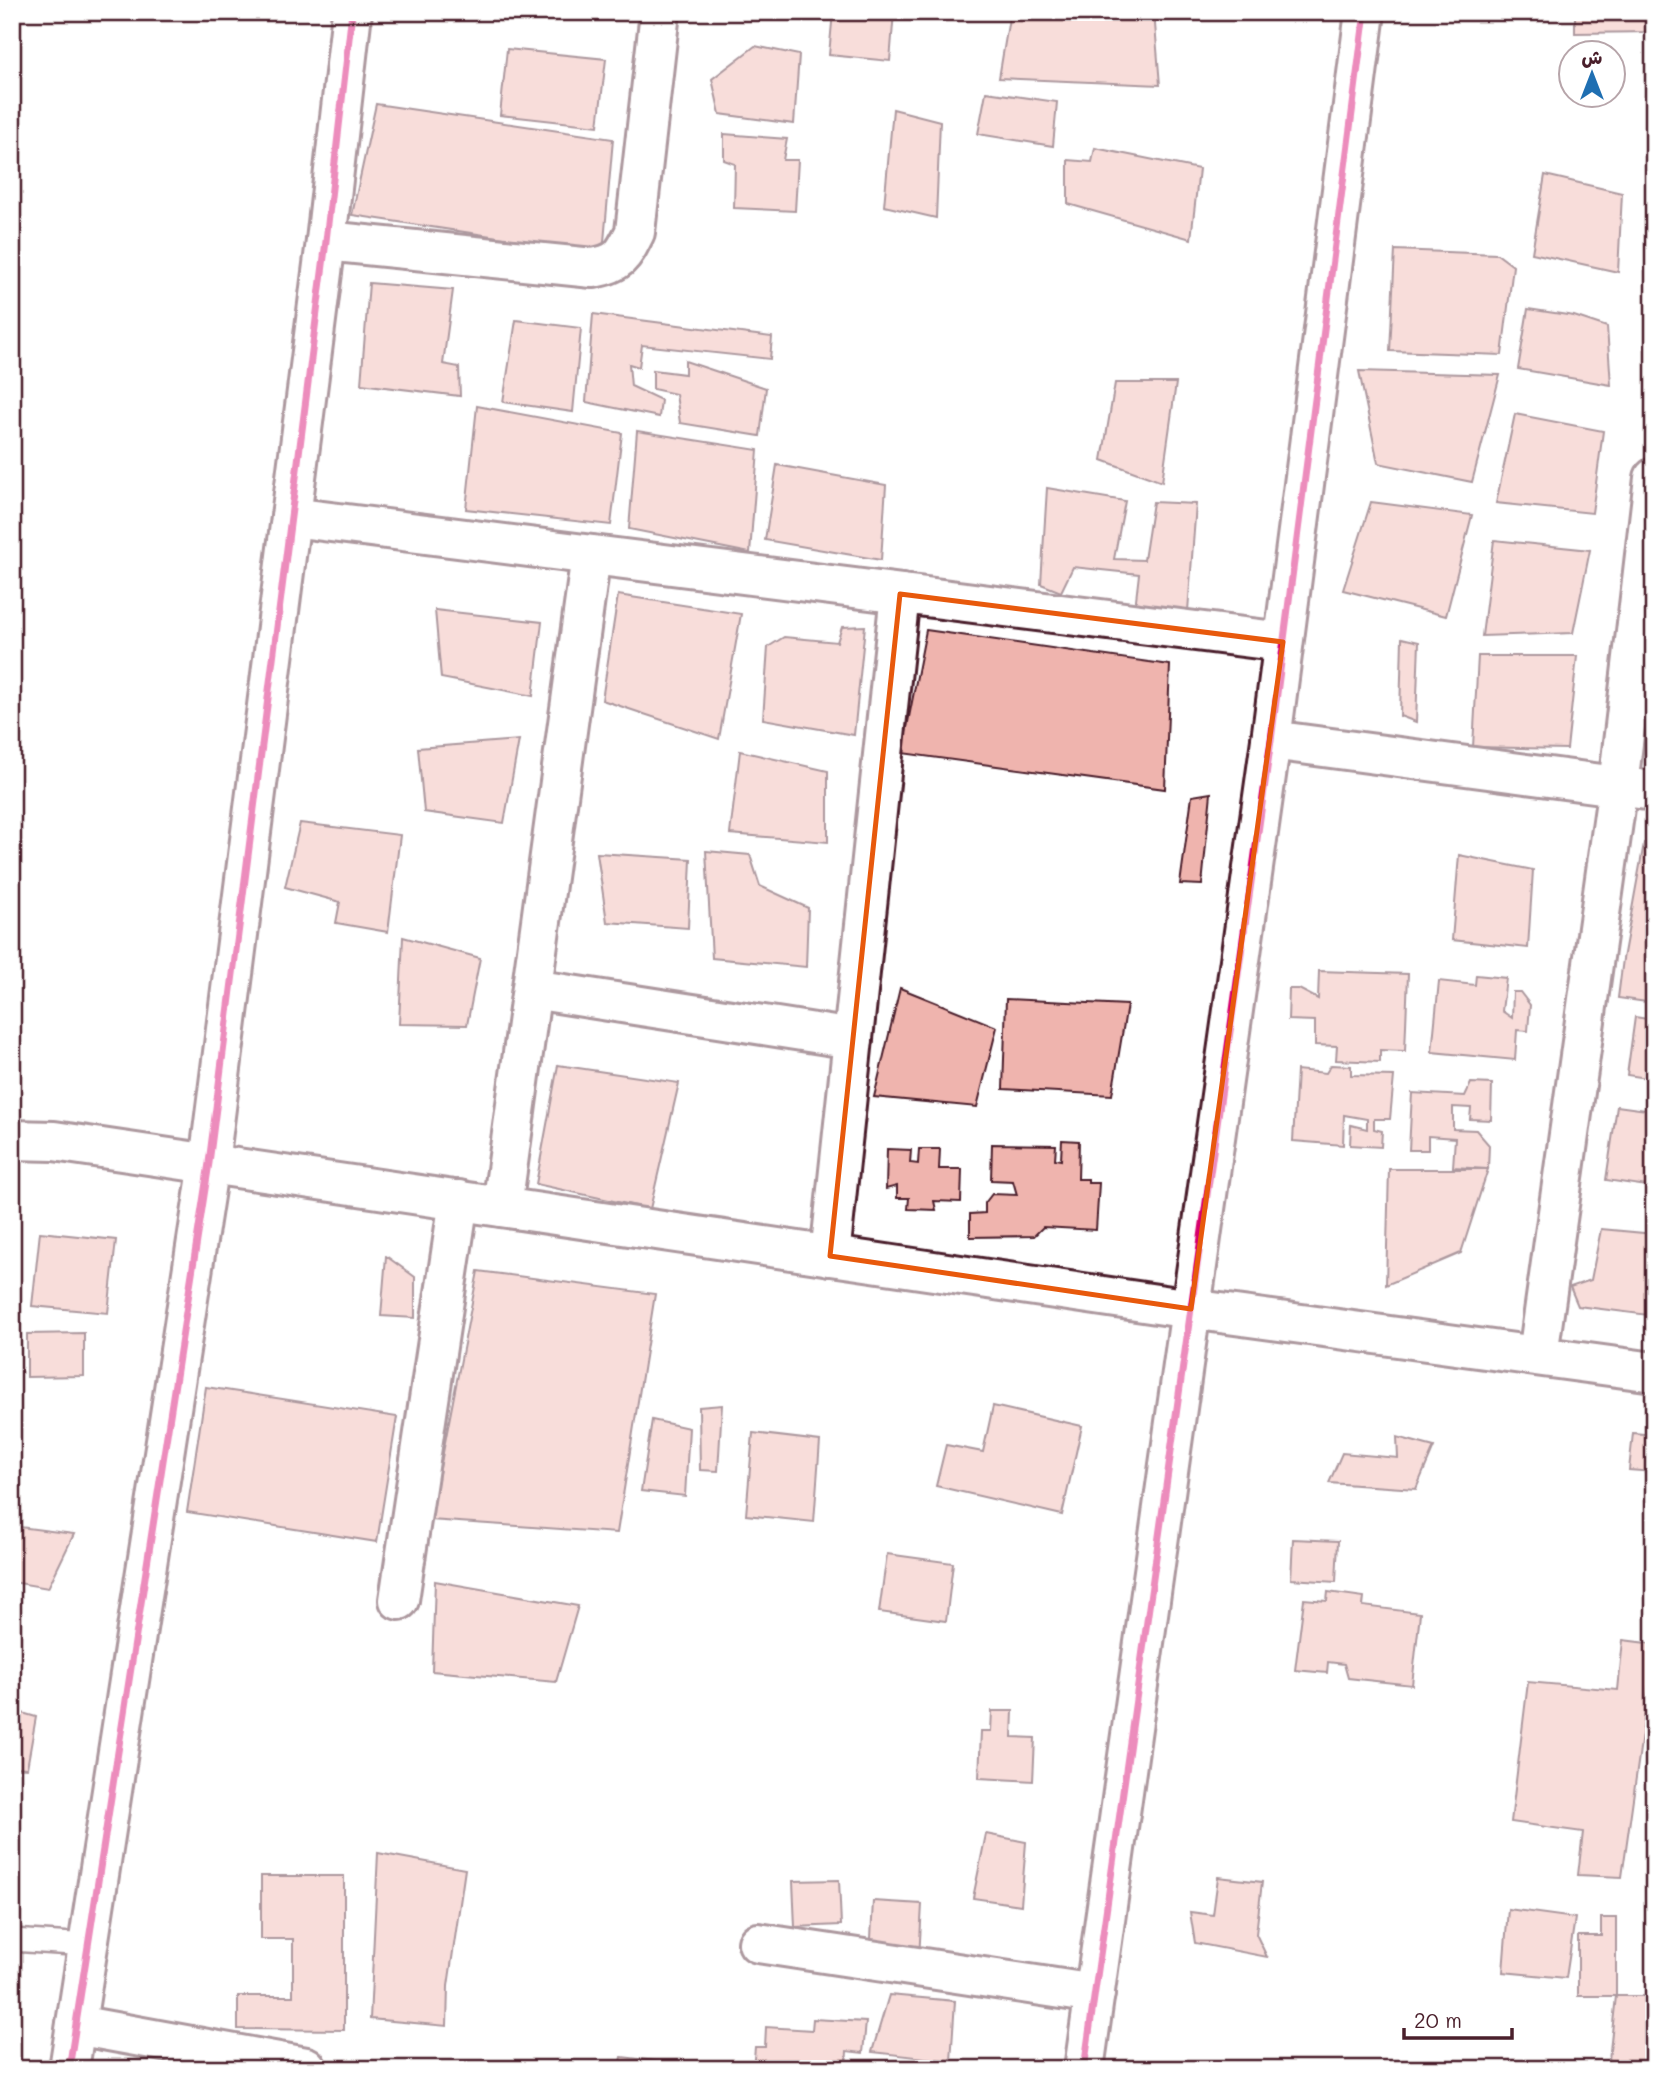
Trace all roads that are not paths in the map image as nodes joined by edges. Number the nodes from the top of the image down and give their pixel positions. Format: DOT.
graph roads {
  1 [pos="352,12"];
  2 [pos="660,12"];
  3 [pos="1365,12"];
  4 [pos="326,241"];
  5 [pos="1654,478"];
  6 [pos="291,517"];
  7 [pos="591,555"];
  8 [pos="900,594"];
  9 [pos="1283,642"];
  10 [pos="1271,740"];
  11 [pos="1636,789"];
  12 [pos="532,989"];
  13 [pos="853,1039"];
  14 [pos="12,1140"];
  15 [pos="209,1163"];
  16 [pos="459,1200"];
  17 [pos="502,1207"];
  18 [pos="830,1256"];
  19 [pos="1191,1310"];
  20 [pos="1538,1355"];
  21 [pos="1654,1372"];
  22 [pos="399,1600"];
  23 [pos="12,1940"];
  24 [pos="758,1944"];
  25 [pos="88,1945"];
  26 [pos="1095,1994"];
  27 [pos="76,2025"];
  28 [pos="306,2067"];
  29 [pos="69,2069"];
  30 [pos="1084,2069"];
  1 -- 4 [label="street"];
  2 -- 4 [label="street"];
  3 -- 9 [label="street"];
  4 -- 6 [label="street"];
  5 -- 11 [label="street"];
  6 -- 7 [label="street"];
  6 -- 15 [label="street"];
  7 -- 8 [label="street"];
  7 -- 12 [label="street"];
  8 -- 9 [label="street"];
  8 -- 13 [label="street"];
  9 -- 10 [label="street"];
  10 -- 11 [label="street"];
  10 -- 19 [label="street"];
  11 -- 20 [label="street"];
  12 -- 13 [label="street"];
  12 -- 17 [label="street"];
  13 -- 18 [label="street"];
  14 -- 15 [label="street"];
  15 -- 16 [label="street"];
  15 -- 25 [label="street"];
  16 -- 17 [label="street"];
  16 -- 22 [label="street"];
  17 -- 18 [label="street"];
  18 -- 19 [label="street"];
  19 -- 20 [label="street"];
  19 -- 26 [label="street"];
  20 -- 21 [label="street"];
  23 -- 25 [label="lane"];
  24 -- 26 [label="street"];
  25 -- 27 [label="street"];
  26 -- 30 [label="street"];
  27 -- 28 [label="street"];
  27 -- 29 [label="street"];
}
